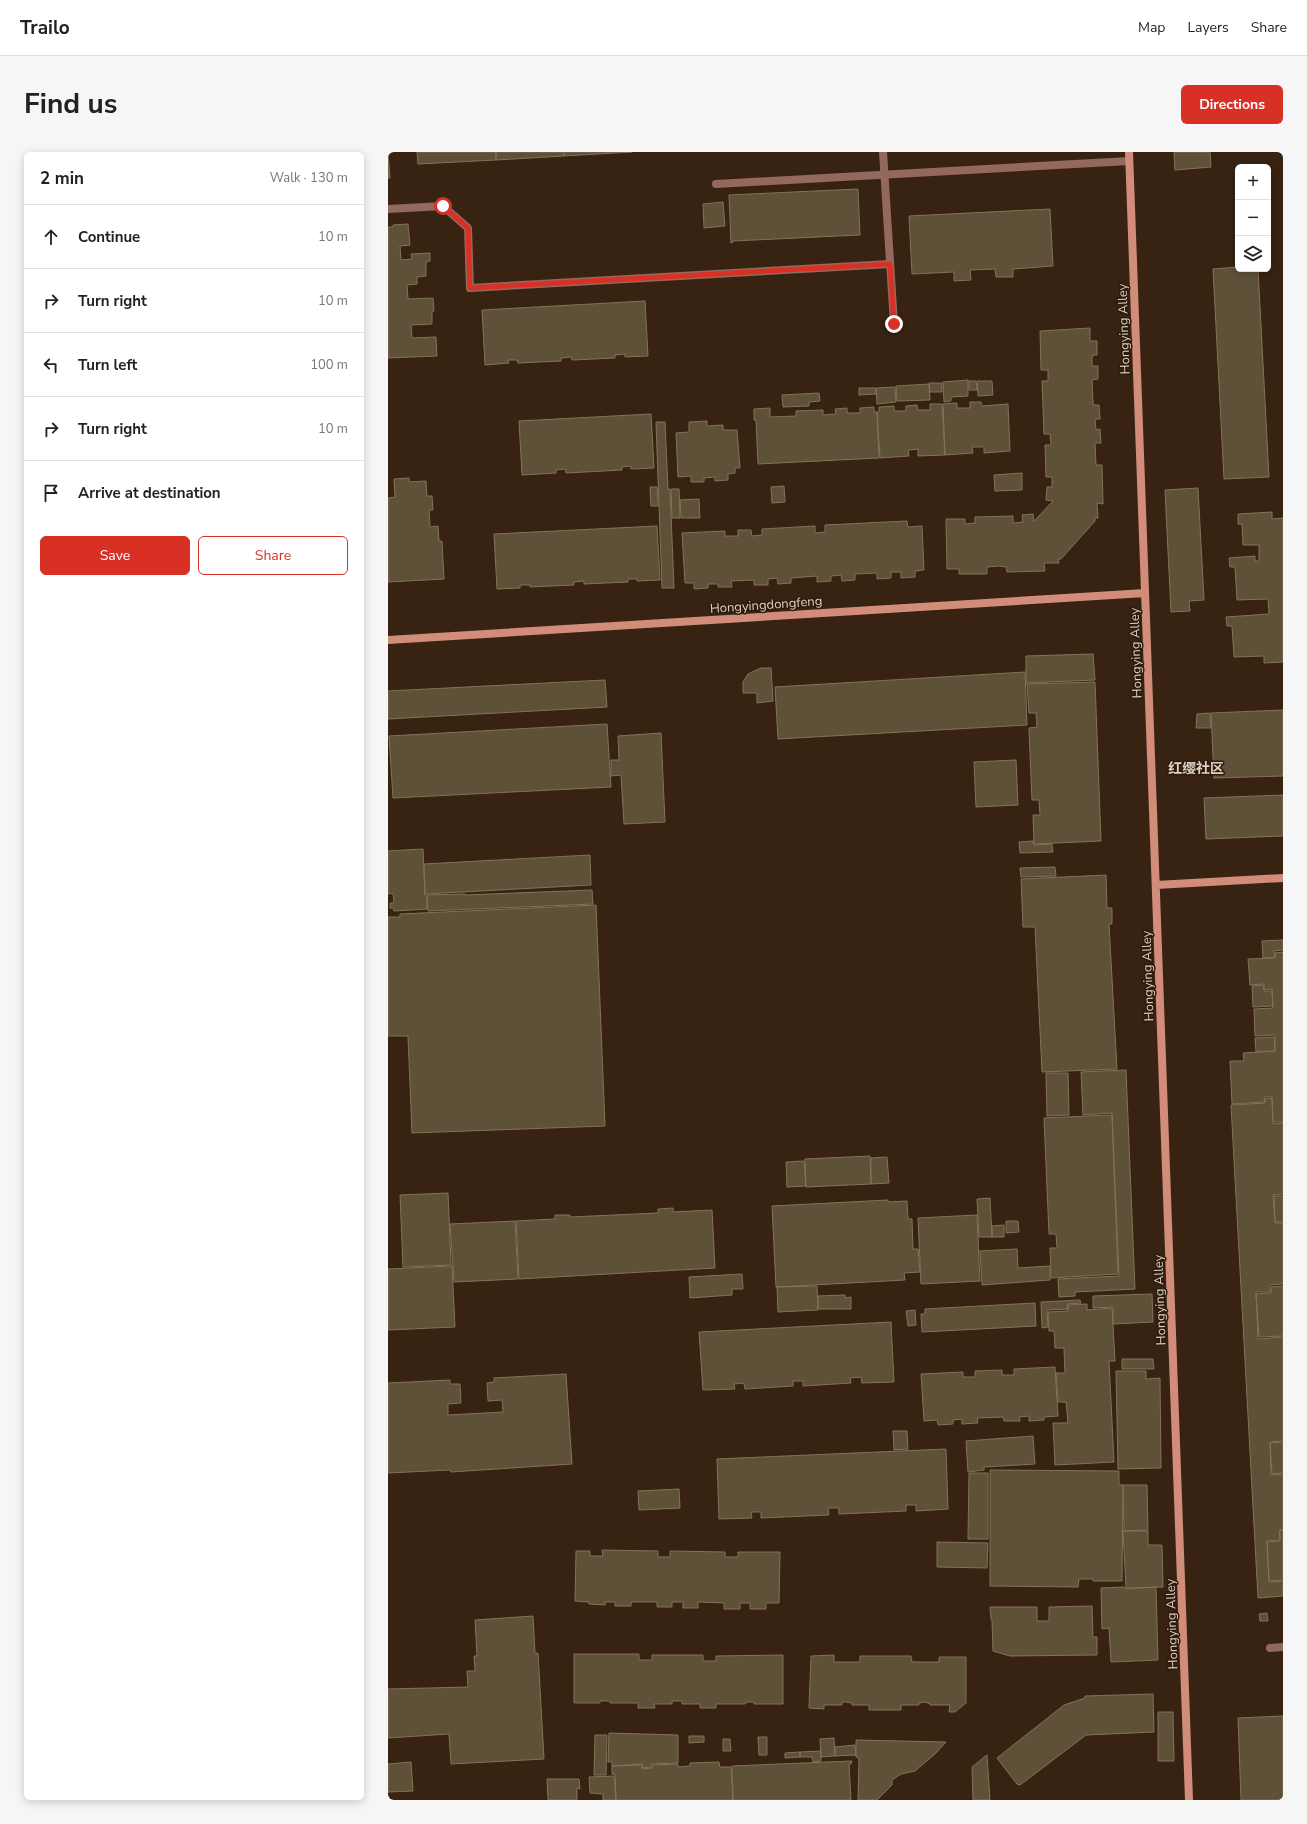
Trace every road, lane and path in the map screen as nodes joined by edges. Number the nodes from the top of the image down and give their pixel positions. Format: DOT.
graph roads {
  1 [pos="883,152"];
  2 [pos="1128,152"];
  3 [pos="1129,161"];
  4 [pos="885,175"];
  5 [pos="716,184"];
  6 [pos="388,208"];
  7 [pos="890,264"];
  8 [pos="894,324"];
  9 [pos="1145,593"];
  10 [pos="388,640"];
  11 [pos="1283,878"];
  12 [pos="1156,885"];
  13 [pos="1283,1647"];
  14 [pos="1270,1648"];
  15 [pos="1189,1800"];
  1 -- 4 [label="street"];
  2 -- 3 [label="street, Hongying Alley"];
  3 -- 4 [label="street"];
  3 -- 9 [label="street, Hongying Alley"];
  4 -- 5 [label="street"];
  4 -- 7 [label="street"];
  6 -- 7 [label="street"];
  7 -- 8 [label="street"];
  9 -- 10 [label="street, Hongyingdongfeng"];
  9 -- 12 [label="street, Hongying Alley"];
  11 -- 12 [label="street"];
  12 -- 15 [label="street, Hongying Alley"];
  13 -- 14 [label="street"];
}
